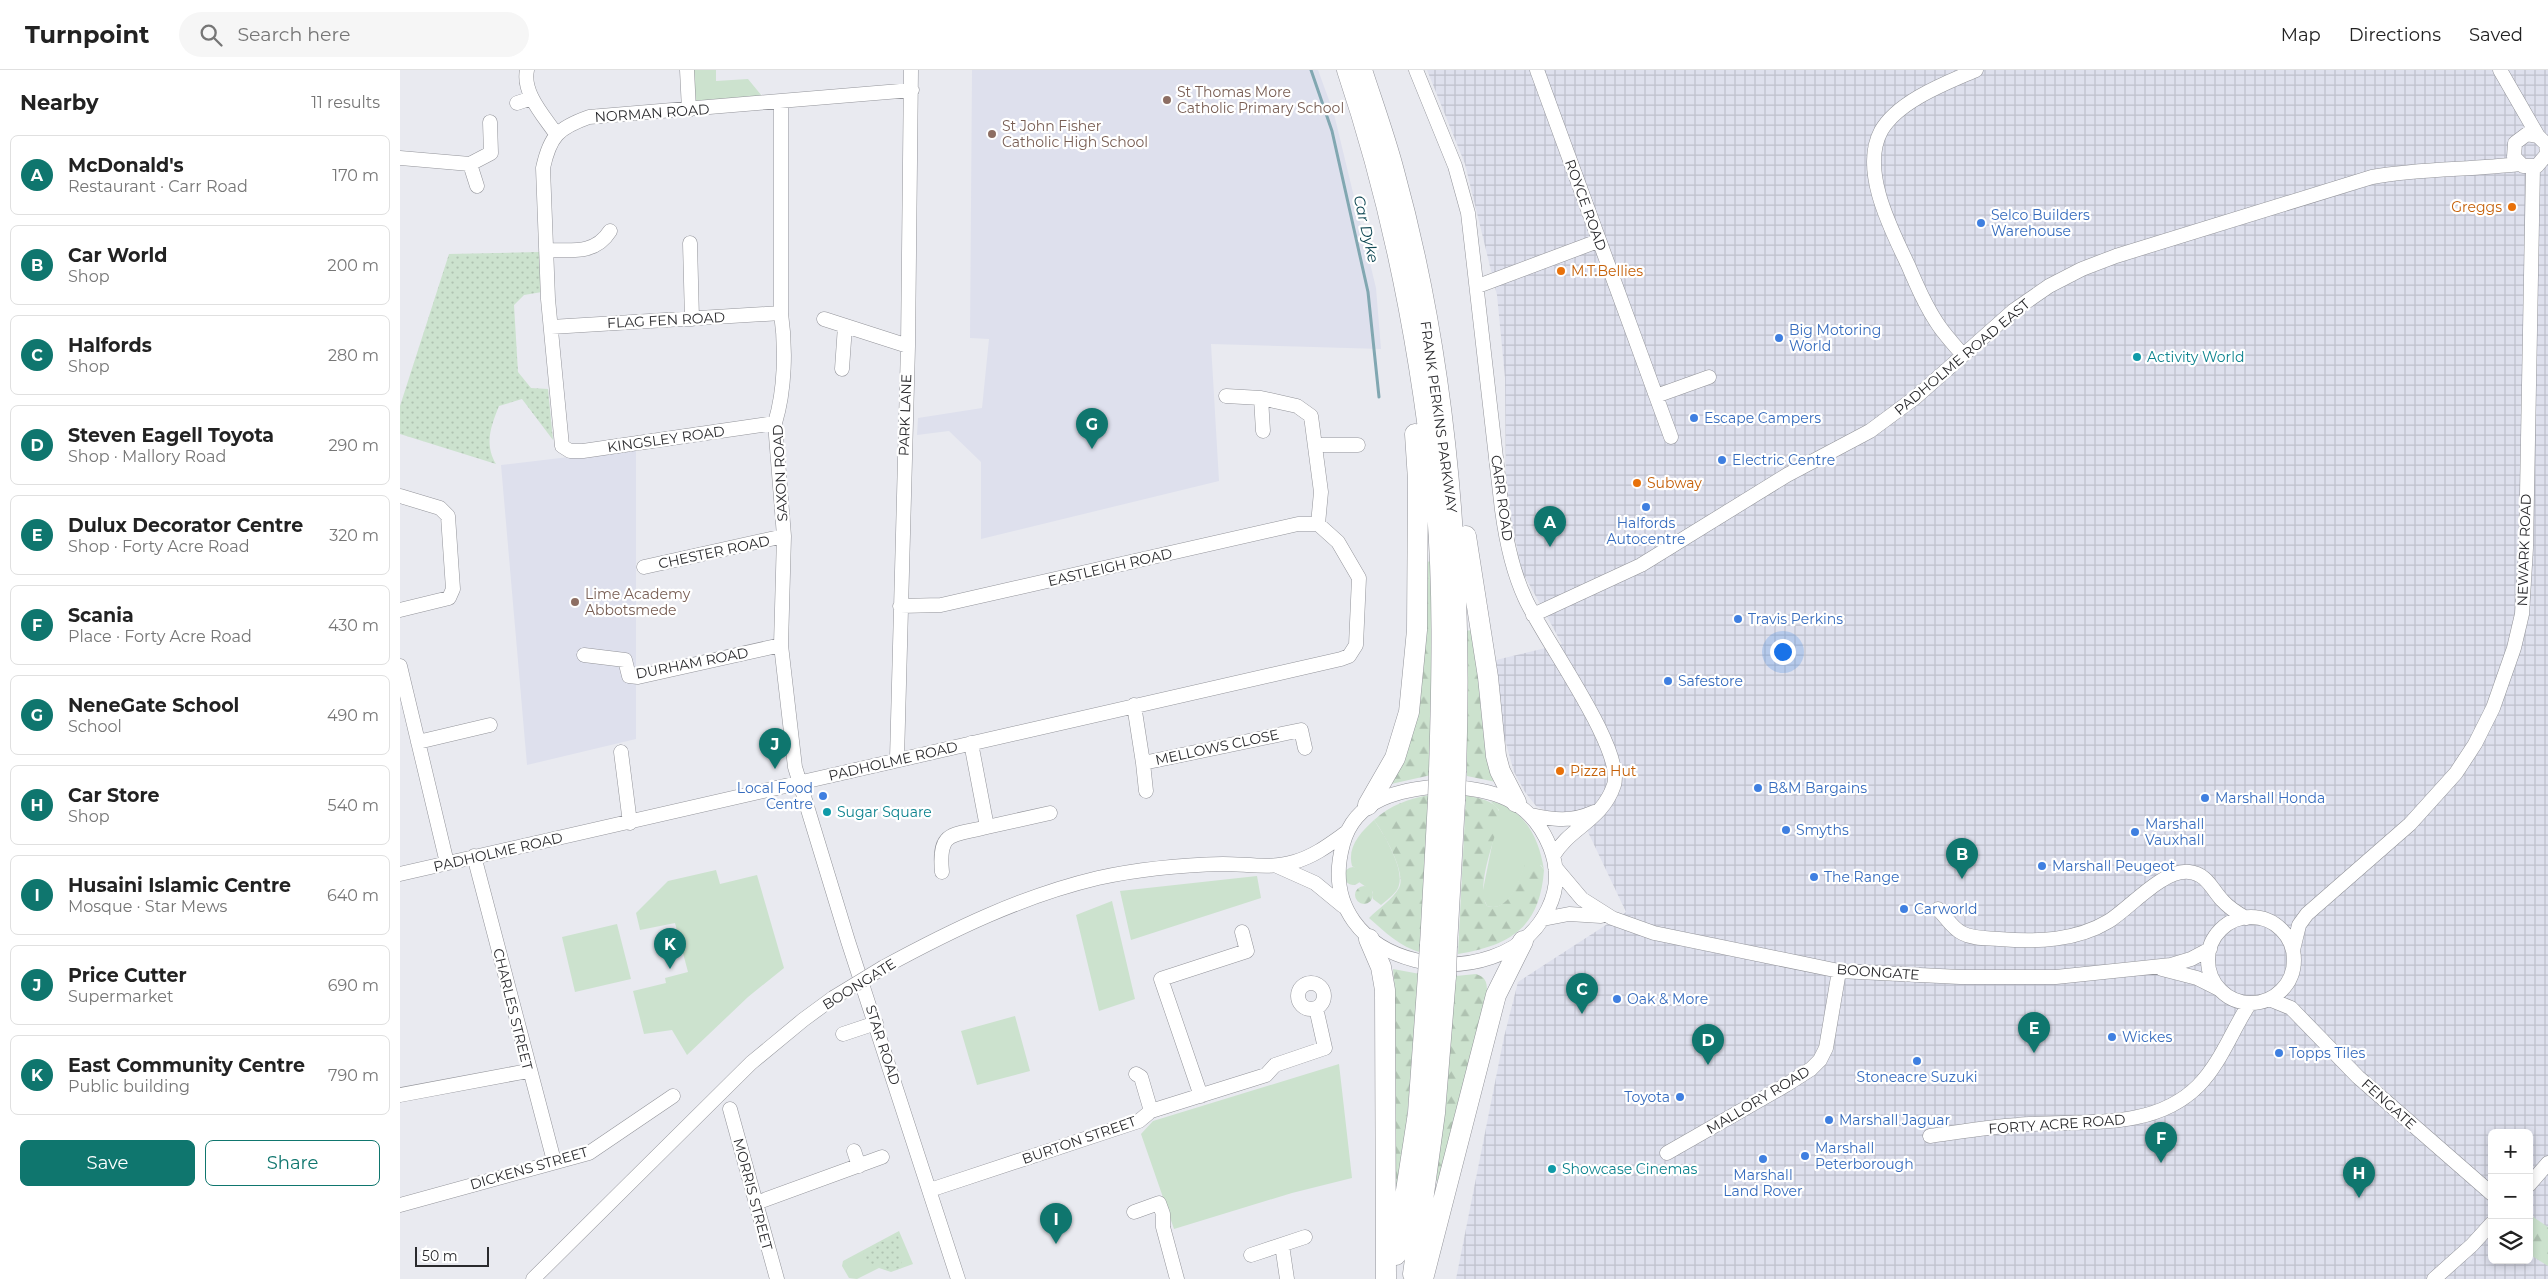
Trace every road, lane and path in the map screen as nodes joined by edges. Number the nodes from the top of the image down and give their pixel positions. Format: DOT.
graph roads {
  1 [pos="527,70"];
  2 [pos="687,70"];
  3 [pos="911,70"];
  4 [pos="1347,70"];
  5 [pos="1362,70"];
  6 [pos="1416,70"];
  7 [pos="1537,70"];
  8 [pos="1976,70"];
  9 [pos="2500,70"];
  10 [pos="912,90"];
  11 [pos="532,98"];
  12 [pos="781,102"];
  13 [pos="517,104"];
  14 [pos="2518,104"];
  15 [pos="688,110"];
  16 [pos="490,122"];
  17 [pos="556,134"];
  18 [pos="2516,143"];
  19 [pos="2545,149"];
  20 [pos="400,158"];
  21 [pos="470,164"];
  22 [pos="2526,166"];
  23 [pos="2481,168"];
  24 [pos="477,186"];
  25 [pos="1386,208"];
  26 [pos="610,231"];
  27 [pos="1598,241"];
  28 [pos="690,243"];
  29 [pos="546,250"];
  30 [pos="1478,286"];
  31 [pos="781,313"];
  32 [pos="692,319"];
  33 [pos="824,319"];
  34 [pos="845,326"];
  35 [pos="551,327"];
  36 [pos="908,346"];
  37 [pos="1963,355"];
  38 [pos="842,369"];
  39 [pos="1709,376"];
  40 [pos="1226,396"];
  41 [pos="1656,396"];
  42 [pos="1261,398"];
  43 [pos="776,423"];
  44 [pos="1263,431"];
  45 [pos="1671,437"];
  46 [pos="1316,445"];
  47 [pos="1358,445"];
  48 [pos="400,496"];
  49 [pos="1318,524"];
  50 [pos="1452,535"];
  51 [pos="784,536"];
  52 [pos="1454,556"];
  53 [pos="644,567"];
  54 [pos="900,606"];
  55 [pos="400,610"];
  56 [pos="1533,615"];
  57 [pos="781,645"];
  58 [pos="584,654"];
  59 [pos="400,666"];
  60 [pos="403,692"];
  61 [pos="1134,705"];
  62 [pos="490,725"];
  63 [pos="418,742"];
  64 [pos="971,743"];
  65 [pos="1305,748"];
  66 [pos="621,752"];
  67 [pos="897,760"];
  68 [pos="1143,763"];
  69 [pos="799,783"];
  70 [pos="1146,791"];
  71 [pos="1516,802"];
  72 [pos="1368,806"];
  73 [pos="1599,810"];
  74 [pos="1050,814"];
  75 [pos="1531,815"];
  76 [pos="630,823"];
  77 [pos="987,827"];
  78 [pos="1347,832"];
  79 [pos="474,856"];
  80 [pos="1554,861"];
  81 [pos="447,863"];
  82 [pos="1275,866"];
  83 [pos="942,872"];
  84 [pos="400,874"];
  85 [pos="2220,898"];
  86 [pos="1344,907"];
  87 [pos="1938,908"];
  88 [pos="2306,914"];
  89 [pos="1612,918"];
  90 [pos="2246,918"];
  91 [pos="1543,919"];
  92 [pos="2270,922"];
  93 [pos="2221,930"];
  94 [pos="1242,932"];
  95 [pos="1369,939"];
  96 [pos="1523,942"];
  97 [pos="2210,949"];
  98 [pos="2293,950"];
  99 [pos="2149,968"];
  100 [pos="1838,971"];
  101 [pos="1437,975"];
  102 [pos="2292,975"];
  103 [pos="2220,989"];
  104 [pos="2233,999"];
  105 [pos="2269,999"];
  106 [pos="2250,1003"];
  107 [pos="1316,1008"];
  108 [pos="2291,1008"];
  109 [pos="876,1023"];
  110 [pos="2233,1029"];
  111 [pos="843,1034"];
  112 [pos="528,1071"];
  113 [pos="1136,1074"];
  114 [pos="400,1095"];
  115 [pos="673,1096"];
  116 [pos="1201,1096"];
  117 [pos="730,1109"];
  118 [pos="1151,1111"];
  119 [pos="1930,1136"];
  120 [pos="854,1151"];
  121 [pos="1667,1154"];
  122 [pos="882,1158"];
  123 [pos="554,1162"];
  124 [pos="2548,1163"];
  125 [pos="859,1166"];
  126 [pos="2533,1180"];
  127 [pos="930,1190"];
  128 [pos="2488,1191"];
  129 [pos="756,1203"];
  130 [pos="400,1205"];
  131 [pos="1134,1212"];
  132 [pos="2488,1227"];
  133 [pos="1305,1237"];
  134 [pos="1282,1245"];
  135 [pos="1252,1255"];
  136 [pos="533,1279"];
  137 [pos="776,1279"];
  138 [pos="958,1279"];
  139 [pos="1177,1279"];
  140 [pos="1287,1279"];
  141 [pos="1386,1279"];
  142 [pos="1392,1279"];
  143 [pos="1412,1279"];
  144 [pos="1423,1279"];
  145 [pos="2434,1279"];
  1 -- 11 [label="street"];
  2 -- 15 [label="street"];
  3 -- 10 [label="street, PARK LANE"];
  4 -- 25 [label="highway, FRANK PERKINS PARKWAY"];
  5 -- 50 [label="highway, FRANK PERKINS PARKWAY"];
  6 -- 30 [label="street, CARR ROAD"];
  7 -- 27 [label="street, ROYCE ROAD"];
  8 -- 37 [label="street"];
  9 -- 14 [label="street"];
  10 -- 12 [label="street, NORMAN ROAD"];
  10 -- 36 [label="street, PARK LANE"];
  11 -- 13 [label="street"];
  11 -- 17 [label="street"];
  12 -- 15 [label="street, NORMAN ROAD"];
  12 -- 31 [label="street, SAXON ROAD"];
  14 -- 18 [label="street"];
  14 -- 19 [label="street"];
  15 -- 17 [label="street, NORMAN ROAD"];
  16 -- 21 [label="street"];
  17 -- 29 [label="street"];
  18 -- 19 [label="street, PADHOLME ROAD EAST"];
  18 -- 22 [label="street"];
  18 -- 23 [label="street, PADHOLME ROAD EAST"];
  19 -- 22 [label="street, PADHOLME ROAD EAST"];
  20 -- 21 [label="street"];
  21 -- 24 [label="street"];
  22 -- 23 [label="street, PADHOLME ROAD EAST"];
  22 -- 88 [label="street, NEWARK ROAD"];
  23 -- 37 [label="street, PADHOLME ROAD EAST"];
  25 -- 50 [label="highway, FRANK PERKINS PARKWAY"];
  25 -- 72 [label="highway"];
  26 -- 29 [label="street"];
  27 -- 30 [label="street"];
  27 -- 41 [label="street, ROYCE ROAD"];
  28 -- 32 [label="street"];
  29 -- 35 [label="street"];
  30 -- 56 [label="street, CARR ROAD"];
  31 -- 32 [label="street, FLAG FEN ROAD"];
  31 -- 43 [label="street, SAXON ROAD"];
  32 -- 35 [label="street, FLAG FEN ROAD"];
  33 -- 34 [label="street"];
  34 -- 36 [label="street"];
  34 -- 38 [label="street"];
  35 -- 43 [label="street, KINGSLEY ROAD"];
  36 -- 54 [label="street, PARK LANE"];
  37 -- 56 [label="street, PADHOLME ROAD EAST"];
  39 -- 41 [label="street"];
  40 -- 42 [label="street"];
  41 -- 45 [label="street, ROYCE ROAD"];
  42 -- 44 [label="street"];
  42 -- 46 [label="street"];
  43 -- 51 [label="street, SAXON ROAD"];
  46 -- 47 [label="street"];
  46 -- 49 [label="street"];
  48 -- 55 [label="street"];
  49 -- 54 [label="street, EASTLEIGH ROAD"];
  49 -- 61 [label="street, PADHOLME ROAD"];
  50 -- 52 [label="highway, FRANK PERKINS PARKWAY"];
  50 -- 52 [label="highway"];
  51 -- 53 [label="street, CHESTER ROAD"];
  51 -- 57 [label="street, SAXON ROAD"];
  52 -- 71 [label="highway"];
  52 -- 101 [label="highway, FRANK PERKINS PARKWAY, bridge"];
  54 -- 67 [label="street, PARK LANE"];
  56 -- 73 [label="street, CARR ROAD"];
  57 -- 58 [label="street, DURHAM ROAD"];
  57 -- 69 [label="street, SAXON ROAD"];
  59 -- 60 [label="street"];
  60 -- 63 [label="street"];
  61 -- 64 [label="street, PADHOLME ROAD"];
  61 -- 68 [label="street, MELLOWS CLOSE"];
  62 -- 63 [label="street"];
  63 -- 81 [label="street"];
  64 -- 67 [label="street, PADHOLME ROAD"];
  64 -- 77 [label="street"];
  65 -- 68 [label="street, MELLOWS CLOSE"];
  66 -- 76 [label="street"];
  67 -- 69 [label="street, PADHOLME ROAD"];
  68 -- 70 [label="street"];
  69 -- 76 [label="street, PADHOLME ROAD"];
  69 -- 109 [label="street, STAR ROAD"];
  71 -- 72 [label="street"];
  71 -- 75 [label="street"];
  72 -- 78 [label="street"];
  73 -- 75 [label="street"];
  73 -- 80 [label="street, CARR ROAD"];
  74 -- 77 [label="street"];
  75 -- 80 [label="street"];
  76 -- 79 [label="street, PADHOLME ROAD"];
  77 -- 83 [label="street"];
  78 -- 82 [label="street, BOONGATE"];
  78 -- 86 [label="street"];
  79 -- 81 [label="street, PADHOLME ROAD"];
  79 -- 112 [label="street, CHARLES STREET"];
  80 -- 89 [label="street, BOONGATE"];
  80 -- 91 [label="street"];
  81 -- 84 [label="street, PADHOLME ROAD"];
  82 -- 86 [label="street, BOONGATE"];
  82 -- 136 [label="street, BOONGATE, bridge"];
  85 -- 87 [label="street"];
  85 -- 90 [label="street"];
  85 -- 93 [label="street"];
  86 -- 95 [label="street"];
  88 -- 92 [label="street, NEWARK ROAD"];
  88 -- 98 [label="street, NEWARK ROAD"];
  89 -- 91 [label="street, BOONGATE"];
  89 -- 100 [label="street, BOONGATE"];
  90 -- 92 [label="street"];
  90 -- 93 [label="street"];
  91 -- 96 [label="street"];
  92 -- 98 [label="street"];
  93 -- 97 [label="street"];
  94 -- 116 [label="street"];
  95 -- 96 [label="street"];
  95 -- 141 [label="highway"];
  96 -- 144 [label="highway"];
  97 -- 99 [label="street, BOONGATE"];
  97 -- 103 [label="street"];
  98 -- 102 [label="street"];
  99 -- 100 [label="street, BOONGATE"];
  99 -- 103 [label="street, BOONGATE"];
  100 -- 121 [label="street, MALLORY ROAD"];
  101 -- 142 [label="highway"];
  101 -- 143 [label="highway"];
  102 -- 105 [label="street"];
  102 -- 108 [label="street"];
  103 -- 104 [label="street"];
  104 -- 106 [label="street"];
  104 -- 110 [label="street"];
  105 -- 106 [label="street"];
  105 -- 108 [label="street, FENGATE"];
  106 -- 110 [label="street, FORTY ACRE ROAD"];
  107 -- 116 [label="street, BURTON STREET"];
  108 -- 128 [label="street, FENGATE"];
  109 -- 111 [label="street"];
  109 -- 127 [label="street, STAR ROAD"];
  110 -- 119 [label="street, FORTY ACRE ROAD"];
  112 -- 114 [label="street"];
  112 -- 123 [label="street, CHARLES STREET"];
  113 -- 118 [label="street"];
  115 -- 123 [label="street, DICKENS STREET"];
  116 -- 118 [label="street, BURTON STREET"];
  117 -- 129 [label="street, MORRIS STREET"];
  118 -- 127 [label="street, BURTON STREET"];
  120 -- 125 [label="street"];
  122 -- 125 [label="street"];
  123 -- 130 [label="street, DICKENS STREET"];
  124 -- 126 [label="street"];
  125 -- 129 [label="street"];
  127 -- 138 [label="street, STAR ROAD"];
  129 -- 137 [label="street, MORRIS STREET"];
  131 -- 139 [label="street"];
  132 -- 145 [label="street"];
  133 -- 134 [label="street"];
  134 -- 135 [label="street"];
  134 -- 140 [label="street"];
}
